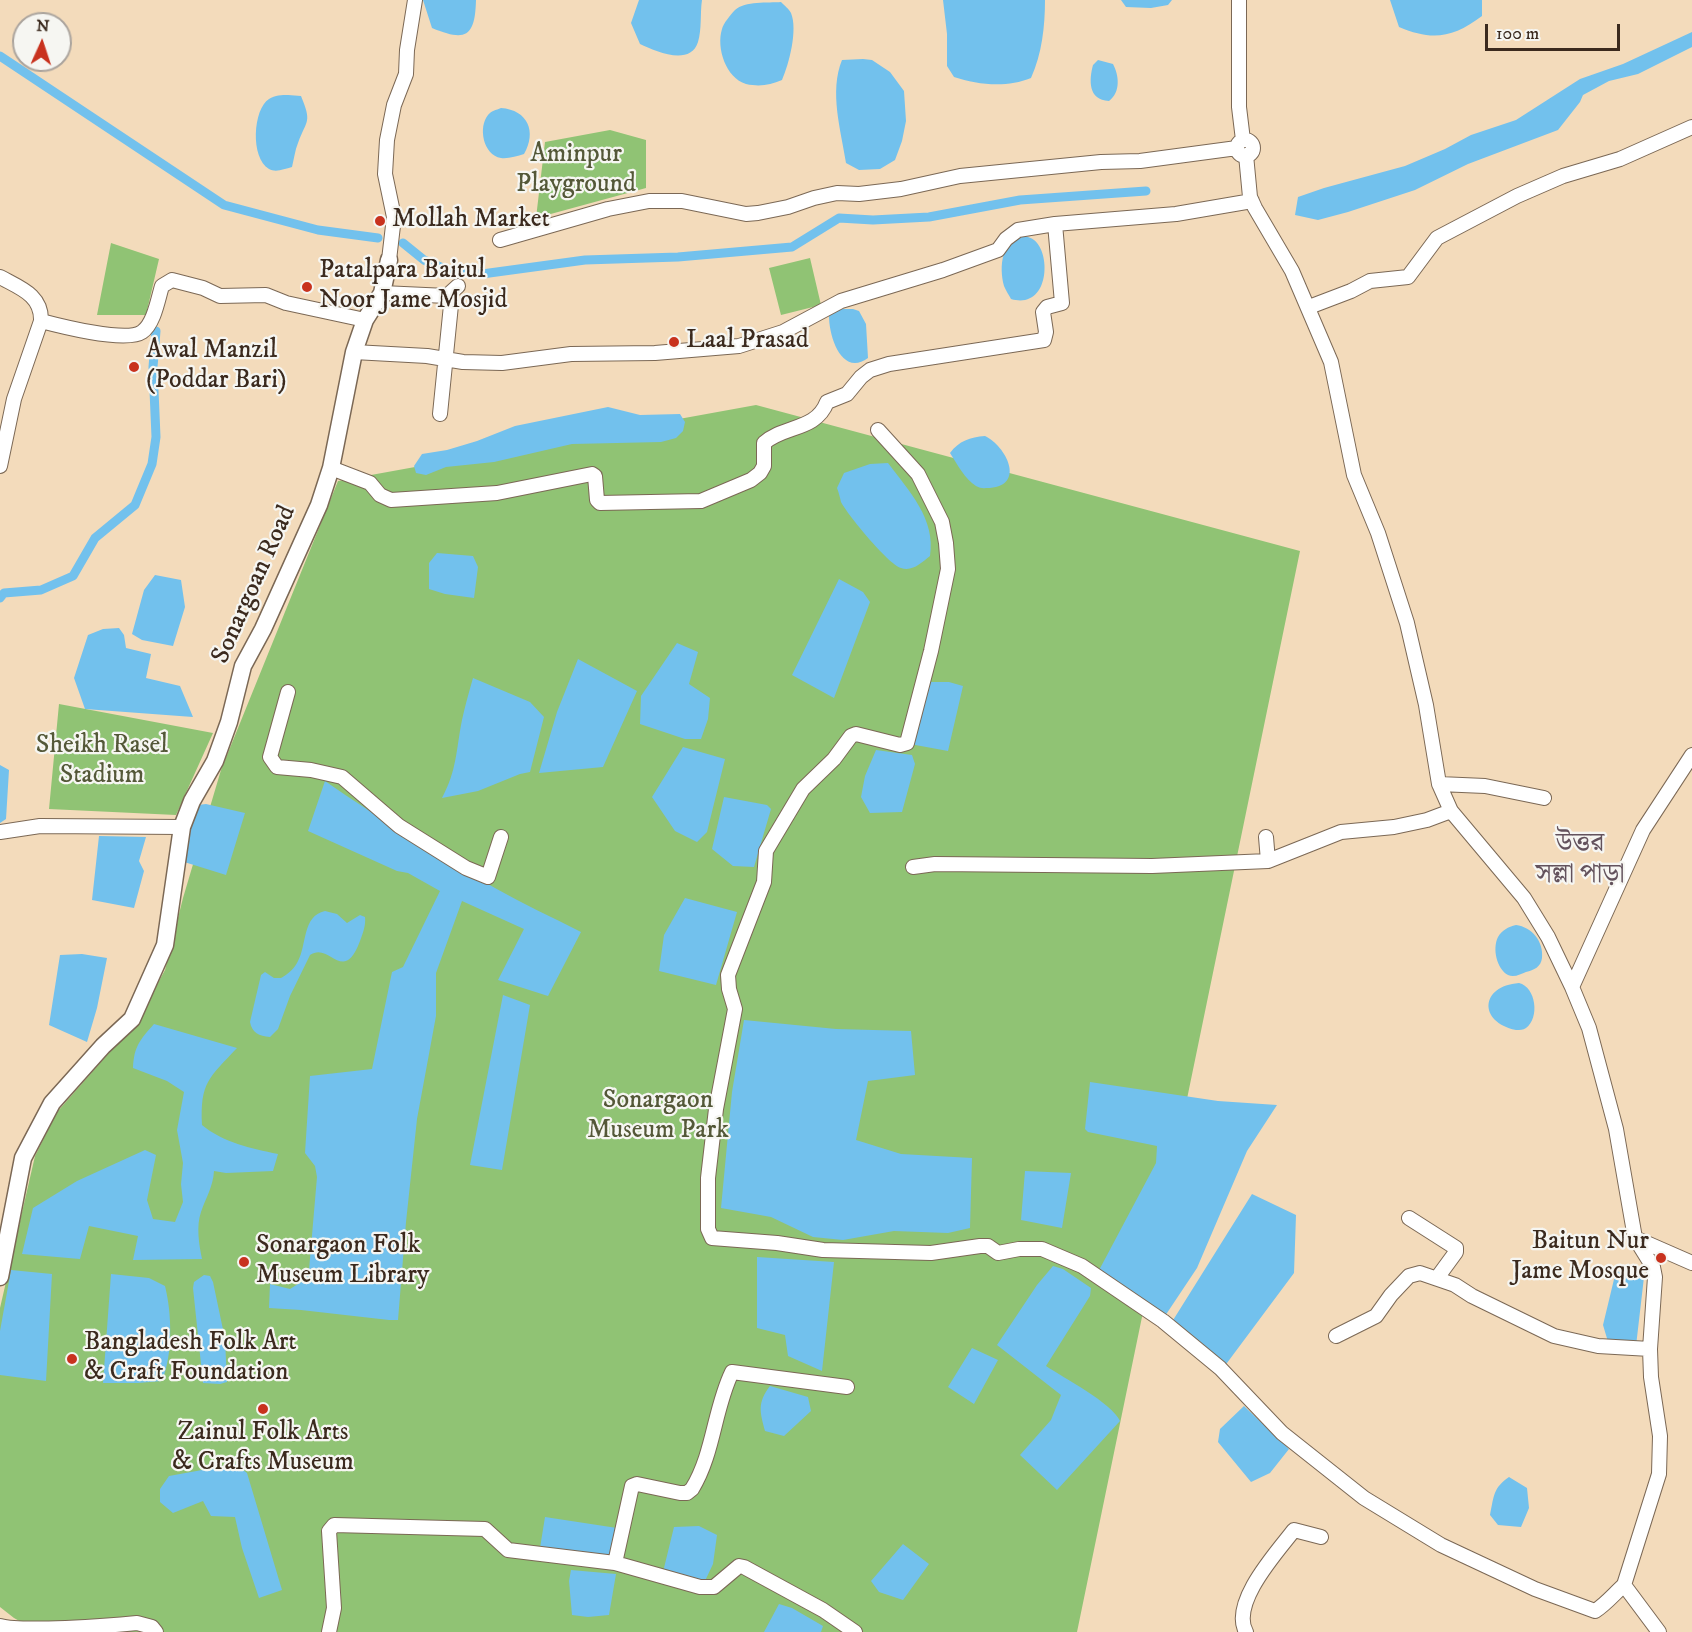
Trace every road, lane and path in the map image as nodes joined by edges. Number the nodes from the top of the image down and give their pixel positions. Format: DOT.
graph roads {
  1 [pos="415,0"];
  2 [pos="1239,0"];
  3 [pos="1692,127"];
  4 [pos="1242,148"];
  5 [pos="1252,201"];
  6 [pos="1055,224"];
  7 [pos="500,240"];
  8 [pos="389,260"];
  9 [pos="0,276"];
  10 [pos="458,286"];
  11 [pos="382,293"];
  12 [pos="447,296"];
  13 [pos="1309,307"];
  14 [pos="365,320"];
  15 [pos="41,321"];
  16 [pos="354,352"];
  17 [pos="445,358"];
  18 [pos="440,414"];
  19 [pos="878,430"];
  20 [pos="0,466"];
  21 [pos="331,468"];
  22 [pos="288,692"];
  23 [pos="1692,755"];
  24 [pos="1439,784"];
  25 [pos="1544,798"];
  26 [pos="1451,811"];
  27 [pos="182,827"];
  28 [pos="0,832"];
  29 [pos="501,837"];
  30 [pos="1266,837"];
  31 [pos="1268,861"];
  32 [pos="913,867"];
  33 [pos="1572,987"];
  34 [pos="1409,1218"];
  35 [pos="1635,1238"];
  36 [pos="1692,1263"];
  37 [pos="0,1276"];
  38 [pos="1437,1278"];
  39 [pos="1336,1336"];
  40 [pos="1650,1349"];
  41 [pos="847,1387"];
  42 [pos="1321,1537"];
  43 [pos="615,1563"];
  44 [pos="1624,1585"];
  45 [pos="0,1626"];
  46 [pos="156,1632"];
  47 [pos="329,1632"];
  48 [pos="855,1632"];
  49 [pos="1246,1632"];
  50 [pos="1659,1632"];
  1 -- 8 [label="street"];
  2 -- 4 [label="street"];
  3 -- 13 [label="street"];
  4 -- 5 [label="street"];
  4 -- 7 [label="street"];
  5 -- 6 [label="street"];
  5 -- 13 [label="street"];
  6 -- 17 [label="street"];
  6 -- 21 [label="street"];
  8 -- 11 [label="main road, Sonargoan Road"];
  9 -- 15 [label="street"];
  10 -- 12 [label="street"];
  11 -- 12 [label="street"];
  11 -- 14 [label="main road, Sonargoan Road"];
  12 -- 17 [label="street"];
  13 -- 24 [label="street"];
  14 -- 15 [label="street"];
  14 -- 16 [label="main road, Sonargoan Road"];
  15 -- 20 [label="street"];
  16 -- 17 [label="street"];
  16 -- 21 [label="main road, Sonargoan Road"];
  17 -- 18 [label="street"];
  19 -- 44 [label="street"];
  21 -- 27 [label="main road, Sonargoan Road"];
  22 -- 29 [label="street"];
  23 -- 33 [label="street"];
  24 -- 25 [label="street"];
  24 -- 26 [label="street"];
  26 -- 31 [label="street"];
  26 -- 33 [label="street"];
  27 -- 28 [label="street"];
  27 -- 37 [label="main road, Sonargoan Road"];
  30 -- 31 [label="street"];
  31 -- 32 [label="street"];
  33 -- 35 [label="street"];
  34 -- 38 [label="street"];
  35 -- 36 [label="street"];
  35 -- 40 [label="street"];
  38 -- 39 [label="street"];
  38 -- 40 [label="street"];
  40 -- 44 [label="street"];
  41 -- 43 [label="street"];
  42 -- 49 [label="street"];
  43 -- 47 [label="street"];
  43 -- 48 [label="street"];
  44 -- 50 [label="street"];
  45 -- 46 [label="street"];
}
